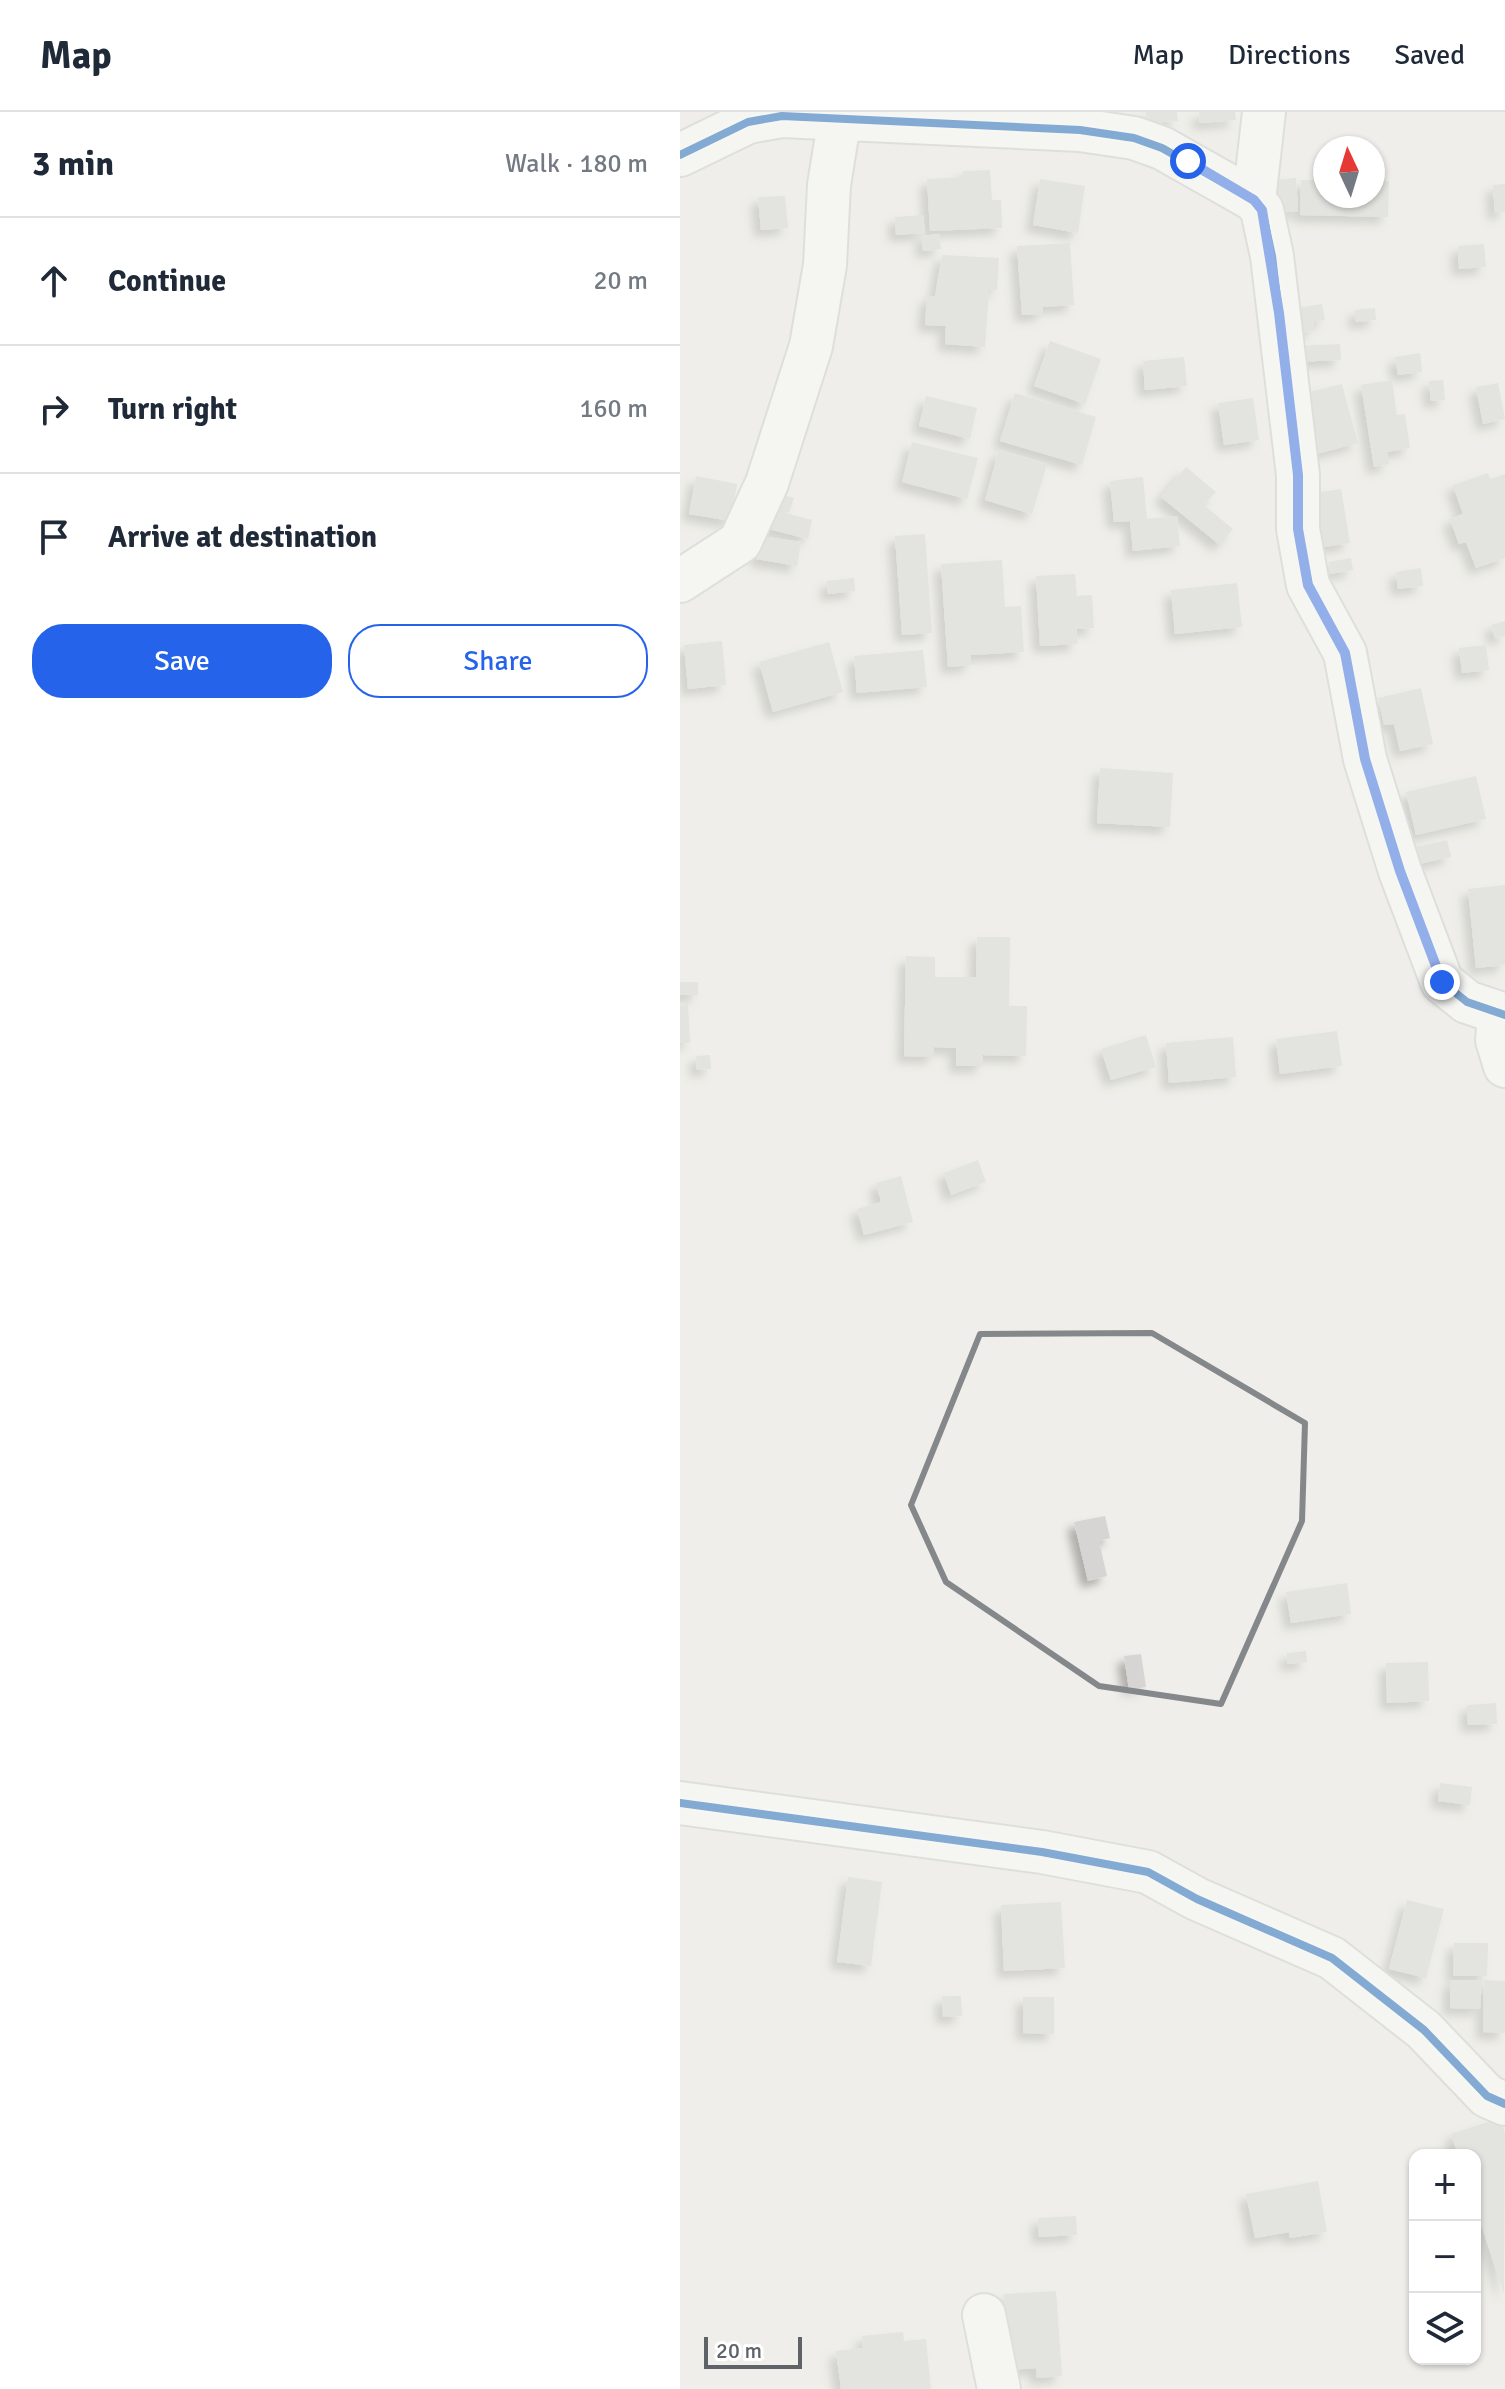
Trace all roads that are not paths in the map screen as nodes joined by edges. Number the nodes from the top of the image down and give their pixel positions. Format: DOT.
graph roads {
  1 [pos="1264,112"];
  2 [pos="840,117"];
  3 [pos="680,155"];
  4 [pos="1254,200"];
  5 [pos="680,581"];
  6 [pos="1502,1016"];
  7 [pos="1505,1066"];
  8 [pos="680,1803"];
  9 [pos="1505,2104"];
  10 [pos="984,2315"];
  11 [pos="999,2389"];
  1 -- 4 [label="street"];
  2 -- 3 [label="street"];
  2 -- 4 [label="street"];
  2 -- 5 [label="street"];
  4 -- 6 [label="street"];
  6 -- 7 [label="street"];
  8 -- 9 [label="street"];
  10 -- 11 [label="street"];
}
